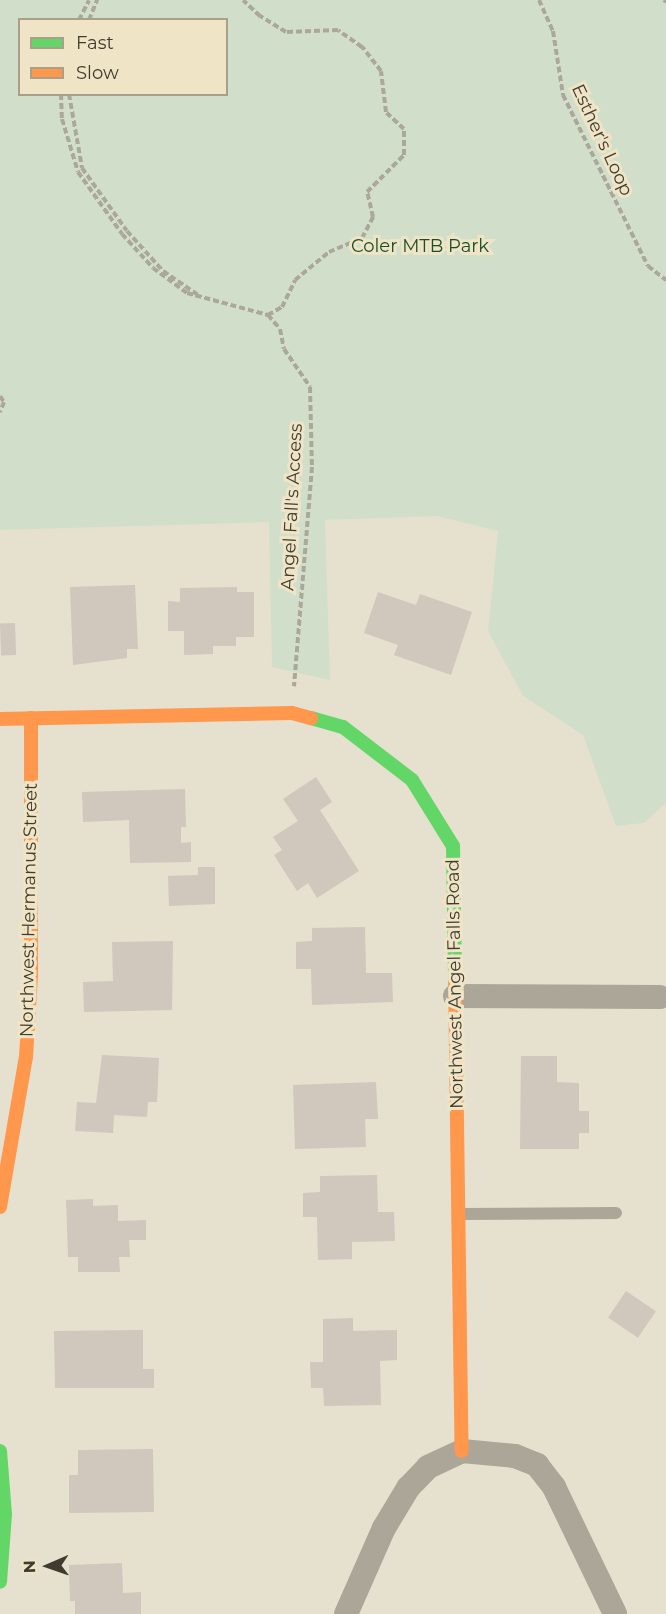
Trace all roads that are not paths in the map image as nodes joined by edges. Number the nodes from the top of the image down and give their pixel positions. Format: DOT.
graph roads {
  1 [pos="31,718"];
  2 [pos="0,719"];
  3 [pos="455,996"];
  4 [pos="660,996"];
  5 [pos="0,1207"];
  6 [pos="616,1213"];
  7 [pos="458,1214"];
  8 [pos="0,1451"];
  9 [pos="462,1451"];
  10 [pos="0,1582"];
  11 [pos="346,1614"];
  12 [pos="615,1614"];
  1 -- 2 [label="street, Northwest Angel Falls Road"];
  1 -- 3 [label="street, Northwest Angel Falls Road"];
  1 -- 5 [label="street, Northwest Hermanus Street"];
  3 -- 4 [label="street"];
  3 -- 7 [label="street, Northwest Angel Falls Road"];
  6 -- 7 [label="lane"];
  7 -- 9 [label="street, Northwest Angel Falls Road"];
  8 -- 10 [label="street"];
  9 -- 11 [label="street"];
  9 -- 12 [label="street"];
}
